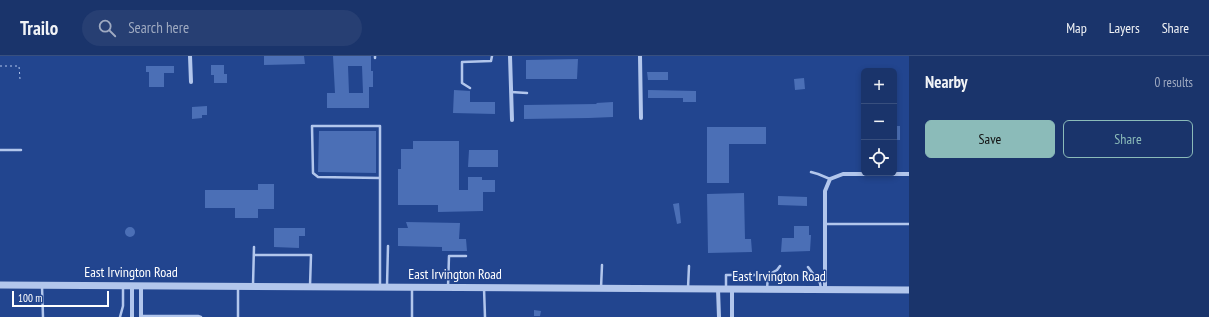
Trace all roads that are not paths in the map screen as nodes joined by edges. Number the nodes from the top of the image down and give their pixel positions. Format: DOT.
graph roads {
  1 [pos="190,56"];
  2 [pos="492,56"];
  3 [pos="510,56"];
  4 [pos="640,56"];
  5 [pos="191,82"];
  6 [pos="470,88"];
  7 [pos="511,92"];
  8 [pos="527,92"];
  9 [pos="641,118"];
  10 [pos="512,120"];
  11 [pos="0,150"];
  12 [pos="21,150"];
  13 [pos="811,172"];
  14 [pos="861,174"];
  15 [pos="897,174"];
  16 [pos="909,174"];
  17 [pos="380,178"];
  18 [pos="830,179"];
  19 [pos="825,224"];
  20 [pos="909,224"];
  21 [pos="388,246"];
  22 [pos="254,247"];
  23 [pos="254,255"];
  24 [pos="466,256"];
  25 [pos="602,265"];
  26 [pos="689,266"];
  27 [pos="780,266"];
  28 [pos="808,266"];
  29 [pos="768,276"];
  30 [pos="0,285"];
  31 [pos="42,285"];
  32 [pos="122,285"];
  33 [pos="132,285"];
  34 [pos="141,285"];
  35 [pos="238,286"];
  36 [pos="253,286"];
  37 [pos="310,286"];
  38 [pos="384,287"];
  39 [pos="412,287"];
  40 [pos="448,287"];
  41 [pos="484,288"];
  42 [pos="601,288"];
  43 [pos="688,289"];
  44 [pos="725,289"];
  45 [pos="767,289"];
  46 [pos="823,290"];
  47 [pos="909,290"];
  48 [pos="43,317"];
  49 [pos="120,317"];
  50 [pos="132,317"];
  51 [pos="141,317"];
  52 [pos="201,317"];
  53 [pos="238,317"];
  54 [pos="412,317"];
  55 [pos="485,317"];
  56 [pos="719,317"];
  57 [pos="732,317"];
  1 -- 5 [label="street"];
  2 -- 6 [label="lane"];
  3 -- 7 [label="street"];
  4 -- 9 [label="street"];
  7 -- 8 [label="lane"];
  7 -- 10 [label="street"];
  11 -- 12 [label="lane"];
  13 -- 18 [label="lane"];
  14 -- 18 [label="street"];
  15 -- 16 [label="street"];
  17 -- 17 [label="lane"];
  17 -- 38 [label="lane"];
  18 -- 19 [label="street"];
  19 -- 20 [label="lane"];
  19 -- 46 [label="street"];
  21 -- 38 [label="lane"];
  22 -- 23 [label="lane"];
  23 -- 36 [label="lane"];
  23 -- 37 [label="lane"];
  24 -- 40 [label="lane"];
  25 -- 42 [label="lane"];
  26 -- 43 [label="lane"];
  27 -- 29 [label="lane"];
  28 -- 46 [label="lane"];
  29 -- 44 [label="lane"];
  29 -- 45 [label="lane"];
  30 -- 31 [label="street, East Irvington Road"];
  31 -- 32 [label="street, East Irvington Road"];
  31 -- 48 [label="lane"];
  32 -- 33 [label="street, East Irvington Road"];
  32 -- 49 [label="lane"];
  33 -- 34 [label="street, East Irvington Road"];
  33 -- 50 [label="street"];
  34 -- 35 [label="street, East Irvington Road"];
  34 -- 51 [label="street"];
  35 -- 36 [label="street, East Irvington Road"];
  35 -- 53 [label="lane"];
  36 -- 37 [label="street, East Irvington Road"];
  37 -- 38 [label="street, East Irvington Road"];
  38 -- 39 [label="street, East Irvington Road"];
  39 -- 40 [label="street, East Irvington Road"];
  39 -- 54 [label="lane"];
  40 -- 41 [label="street, East Irvington Road"];
  41 -- 42 [label="street, East Irvington Road"];
  41 -- 55 [label="lane"];
  42 -- 43 [label="street, East Irvington Road"];
  43 -- 44 [label="street, East Irvington Road"];
  44 -- 45 [label="street, East Irvington Road"];
  44 -- 56 [label="street"];
  44 -- 57 [label="street"];
  45 -- 46 [label="street, East Irvington Road"];
  46 -- 47 [label="street, East Irvington Road"];
  51 -- 52 [label="lane"];
}
